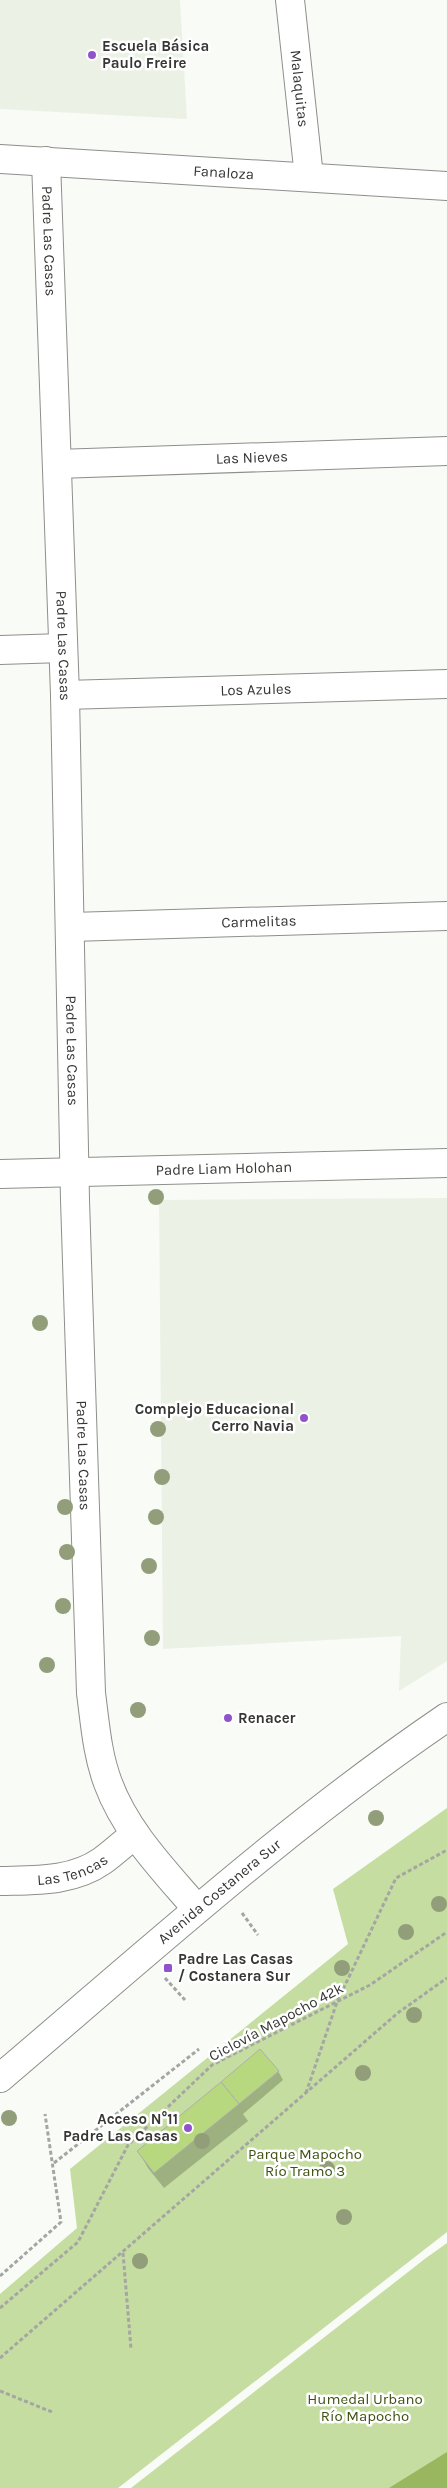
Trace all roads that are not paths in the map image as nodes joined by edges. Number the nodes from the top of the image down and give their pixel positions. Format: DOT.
graph roads {
  1 [pos="290,0"];
  2 [pos="0,159"];
  3 [pos="46,162"];
  4 [pos="309,177"];
  5 [pos="447,186"];
  6 [pos="447,452"];
  7 [pos="57,464"];
  8 [pos="63,648"];
  9 [pos="0,650"];
  10 [pos="447,684"];
  11 [pos="65,695"];
  12 [pos="447,916"];
  13 [pos="71,927"];
  14 [pos="447,1163"];
  15 [pos="75,1172"];
  16 [pos="0,1174"];
  17 [pos="447,1717"];
  18 [pos="135,1834"];
  19 [pos="0,1881"];
  20 [pos="197,1909"];
  21 [pos="0,2078"];
  1 -- 4 [label="street, Malaquitas"];
  2 -- 3 [label="street, Fanaloza"];
  3 -- 4 [label="street, Fanaloza"];
  3 -- 7 [label="street, Padre Las Casas"];
  4 -- 5 [label="street, Fanaloza"];
  6 -- 7 [label="street, Las Nieves"];
  7 -- 8 [label="street, Padre Las Casas"];
  8 -- 9 [label="street"];
  8 -- 11 [label="street, Padre Las Casas"];
  10 -- 11 [label="street, Los Azules"];
  11 -- 13 [label="street, Padre Las Casas"];
  12 -- 13 [label="street, Carmelitas"];
  13 -- 15 [label="street, Padre Las Casas"];
  14 -- 15 [label="street, Padre Liam Holohan"];
  15 -- 16 [label="street, Padre Liam Holohan"];
  15 -- 18 [label="street, Padre Las Casas"];
  17 -- 20 [label="street, Avenida Costanera Sur"];
  18 -- 19 [label="street, Las Tencas"];
  18 -- 20 [label="street, Padre Las Casas"];
  20 -- 21 [label="street, Avenida Costanera Sur"];
}
